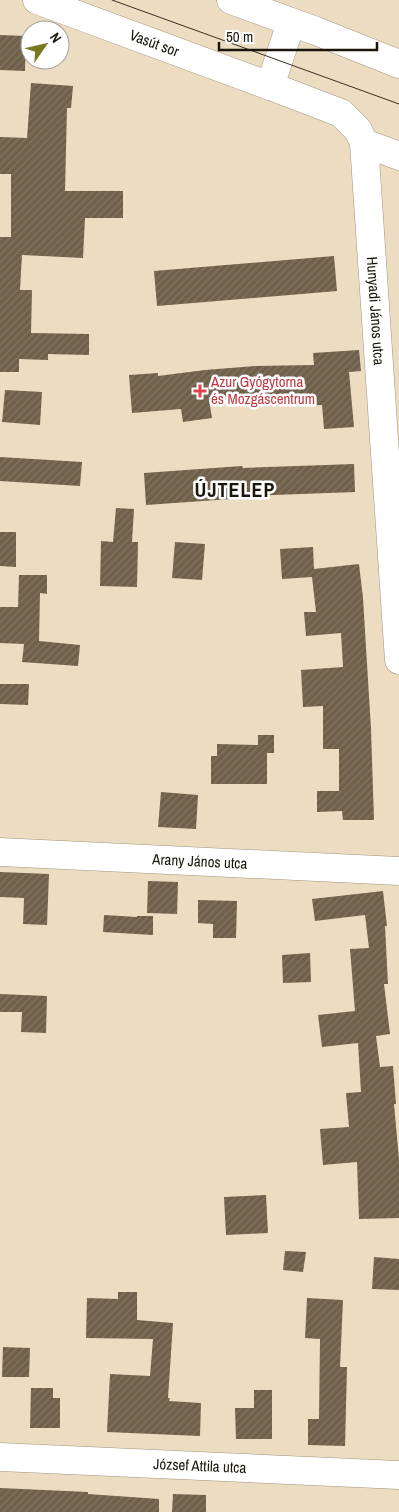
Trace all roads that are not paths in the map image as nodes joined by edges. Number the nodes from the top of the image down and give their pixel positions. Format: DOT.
graph roads {
  1 [pos="37,0"];
  2 [pos="230,0"];
  3 [pos="291,23"];
  4 [pos="399,64"];
  5 [pos="270,86"];
  6 [pos="364,143"];
  7 [pos="399,156"];
  8 [pos="399,660"];
  9 [pos="0,852"];
  10 [pos="399,872"];
  11 [pos="0,1457"];
  12 [pos="399,1475"];
  1 -- 5 [label="street, Vasút sor"];
  2 -- 3 [label="street"];
  3 -- 4 [label="street"];
  3 -- 5 [label="street"];
  5 -- 6 [label="street, Hunyadi János utca"];
  6 -- 7 [label="street"];
  6 -- 8 [label="street, Hunyadi János utca"];
  9 -- 10 [label="street, Arany János utca"];
  11 -- 12 [label="street, József Attila utca"];
}
